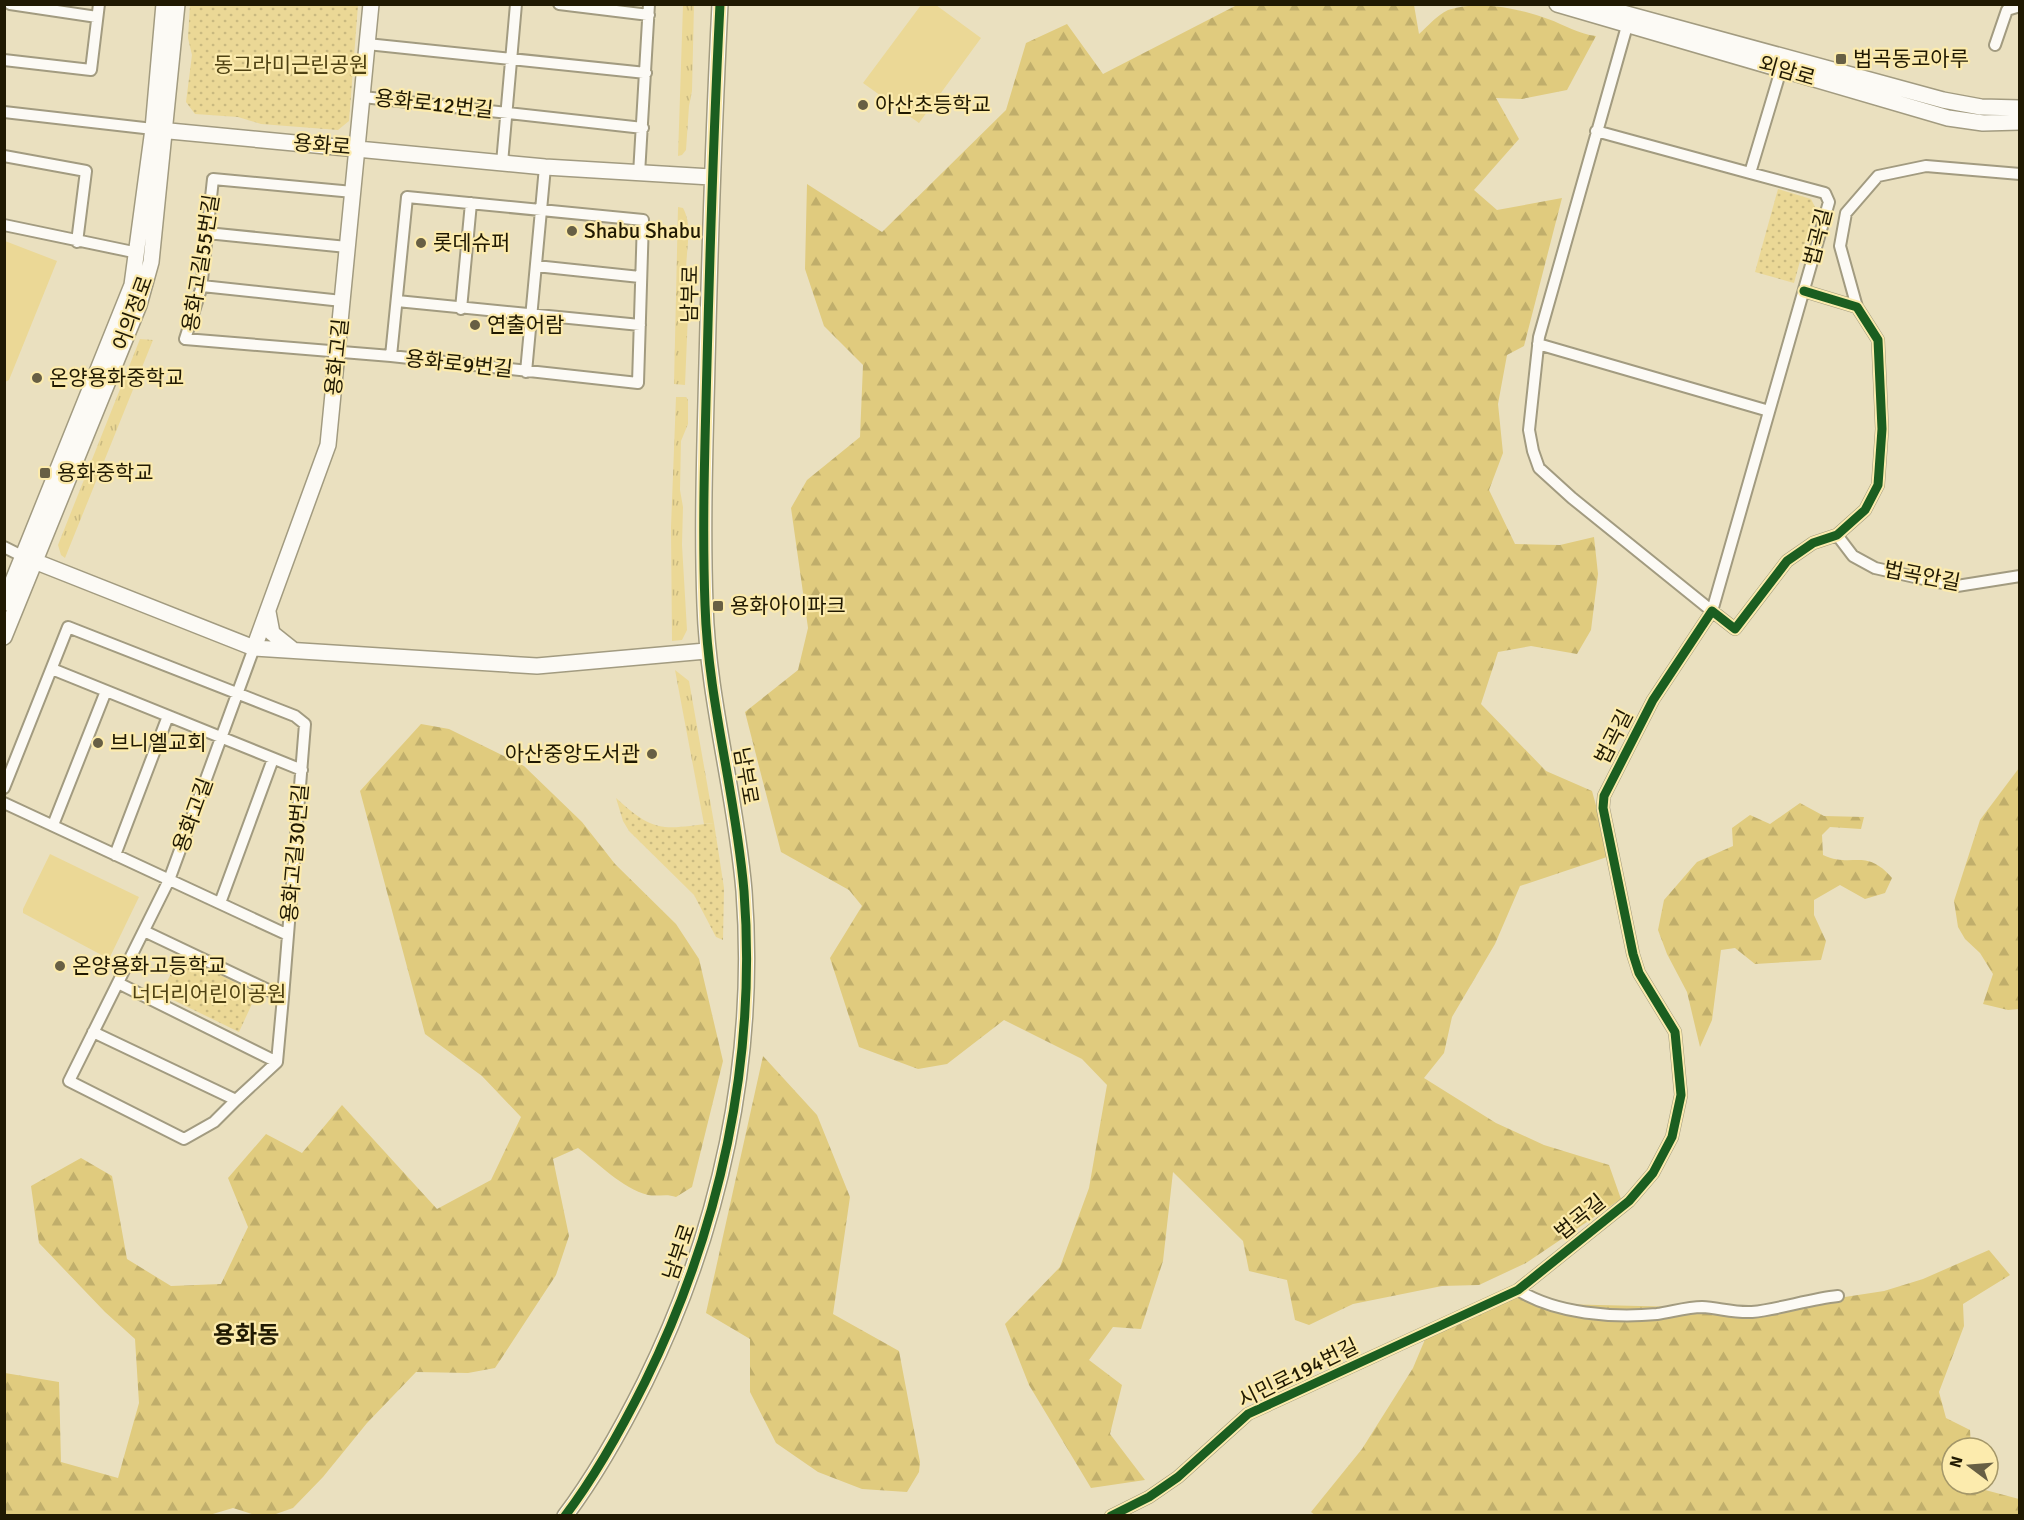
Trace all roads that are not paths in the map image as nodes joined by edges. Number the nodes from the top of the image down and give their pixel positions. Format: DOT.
graph roads {
  1 [pos="8,4"];
  2 [pos="99,4"];
  3 [pos="164,4"];
  4 [pos="177,4"];
  5 [pos="371,4"];
  6 [pos="516,4"];
  7 [pos="559,4"];
  8 [pos="720,4"];
  9 [pos="1557,4"];
  10 [pos="1590,4"];
  11 [pos="2019,6"];
  12 [pos="649,10"];
  13 [pos="4,15"];
  14 [pos="97,17"];
  15 [pos="1627,26"];
  16 [pos="368,44"];
  17 [pos="1995,45"];
  18 [pos="511,58"];
  19 [pos="4,60"];
  20 [pos="1783,63"];
  21 [pos="646,73"];
  22 [pos="363,97"];
  23 [pos="2019,108"];
  24 [pos="4,112"];
  25 [pos="506,112"];
  26 [pos="2019,122"];
  27 [pos="643,128"];
  28 [pos="159,130"];
  29 [pos="1596,131"];
  30 [pos="357,148"];
  31 [pos="4,156"];
  32 [pos="502,163"];
  33 [pos="545,167"];
  34 [pos="1750,173"];
  35 [pos="639,174"];
  36 [pos="2019,174"];
  37 [pos="711,177"];
  38 [pos="353,192"];
  39 [pos="471,203"];
  40 [pos="540,210"];
  41 [pos="4,225"];
  42 [pos="207,233"];
  43 [pos="77,242"];
  44 [pos="347,247"];
  45 [pos="138,253"];
  46 [pos="536,266"];
  47 [pos="640,277"];
  48 [pos="202,286"];
  49 [pos="1804,291"];
  50 [pos="342,301"];
  51 [pos="397,301"];
  52 [pos="1857,307"];
  53 [pos="460,309"];
  54 [pos="531,316"];
  55 [pos="640,326"];
  56 [pos="1538,344"];
  57 [pos="337,353"];
  58 [pos="391,357"];
  59 [pos="526,372"];
  60 [pos="1769,411"];
  61 [pos="1837,535"];
  62 [pos="4,547"];
  63 [pos="29,560"];
  64 [pos="2019,576"];
  65 [pos="4,603"];
  66 [pos="268,609"];
  67 [pos="1712,611"];
  68 [pos="4,637"];
  69 [pos="254,648"];
  70 [pos="295,650"];
  71 [pos="706,651"];
  72 [pos="52,669"];
  73 [pos="105,691"];
  74 [pos="237,694"];
  75 [pos="168,716"];
  76 [pos="221,738"];
  77 [pos="273,759"];
  78 [pos="302,770"];
  79 [pos="4,788"];
  80 [pos="4,802"];
  81 [pos="53,825"];
  82 [pos="115,855"];
  83 [pos="169,880"];
  84 [pos="220,903"];
  85 [pos="144,932"];
  86 [pos="288,935"];
  87 [pos="118,983"];
  88 [pos="283,997"];
  89 [pos="93,1032"];
  90 [pos="277,1062"];
  91 [pos="236,1100"];
  92 [pos="1518,1290"];
  93 [pos="1838,1296"];
  94 [pos="565,1515"];
  95 [pos="1111,1515"];
  1 -- 13 [label="street"];
  1 -- 14 [label="street"];
  2 -- 14 [label="street"];
  3 -- 28 [label="street, 어의정로"];
  4 -- 28 [label="street, 어의정로"];
  5 -- 16 [label="street, 용화고길"];
  6 -- 18 [label="street, 용화로12번길"];
  7 -- 12 [label="street"];
  8 -- 37 [label="street, 남부로"];
  9 -- 15 [label="street, 외암로"];
  10 -- 20 [label="street, 외암로"];
  11 -- 17 [label="street"];
  12 -- 21 [label="street"];
  14 -- 19 [label="street"];
  15 -- 20 [label="street, 외암로"];
  15 -- 29 [label="street"];
  16 -- 18 [label="street"];
  16 -- 22 [label="street, 용화고길"];
  18 -- 21 [label="street"];
  18 -- 25 [label="street, 용화로12번길"];
  20 -- 23 [label="street, 외암로"];
  20 -- 26 [label="street, 외암로"];
  20 -- 34 [label="street"];
  21 -- 27 [label="street"];
  22 -- 25 [label="street, 용화로12번길"];
  22 -- 30 [label="street, 용화고길"];
  24 -- 28 [label="street, 용화로"];
  25 -- 27 [label="street, 용화로12번길"];
  25 -- 32 [label="street, 용화로12번길"];
  27 -- 35 [label="street"];
  28 -- 30 [label="street, 용화로"];
  28 -- 45 [label="street, 어의정로"];
  28 -- 63 [label="street, 어의정로"];
  29 -- 34 [label="street"];
  29 -- 56 [label="street"];
  30 -- 32 [label="street, 용화로"];
  30 -- 38 [label="street, 용화고길"];
  31 -- 43 [label="street"];
  32 -- 33 [label="street, 용화로"];
  33 -- 35 [label="street, 용화로"];
  33 -- 40 [label="street, 용화로9번길"];
  34 -- 49 [label="street, 법곡길"];
  35 -- 37 [label="street, 용화로"];
  36 -- 52 [label="street"];
  37 -- 71 [label="street, 남부로"];
  38 -- 42 [label="street, 용화고길55번길"];
  38 -- 44 [label="street, 용화고길"];
  39 -- 40 [label="street, 용화로9번길"];
  39 -- 51 [label="street, 용화로9번길"];
  39 -- 53 [label="street"];
  40 -- 46 [label="street, 용화로9번길"];
  40 -- 47 [label="street, 용화로9번길"];
  41 -- 43 [label="street"];
  42 -- 44 [label="street"];
  42 -- 48 [label="street, 용화고길55번길"];
  43 -- 45 [label="street"];
  44 -- 50 [label="street, 용화고길"];
  45 -- 63 [label="street, 어의정로"];
  46 -- 47 [label="street"];
  46 -- 54 [label="street, 용화로9번길"];
  47 -- 55 [label="street, 용화로9번길"];
  48 -- 50 [label="street"];
  48 -- 57 [label="street, 용화고길55번길"];
  49 -- 52 [label="street, 법곡길"];
  49 -- 60 [label="street, 법곡길"];
  50 -- 57 [label="street, 용화고길"];
  51 -- 53 [label="street"];
  51 -- 58 [label="street, 용화로9번길"];
  52 -- 61 [label="street"];
  53 -- 54 [label="street"];
  54 -- 55 [label="street"];
  54 -- 59 [label="street, 용화로9번길"];
  55 -- 59 [label="street, 용화로9번길"];
  56 -- 60 [label="street"];
  56 -- 67 [label="street"];
  57 -- 58 [label="street, 용화로9번길"];
  57 -- 66 [label="street, 용화고길"];
  58 -- 59 [label="street, 용화로9번길"];
  60 -- 67 [label="street, 법곡길"];
  61 -- 64 [label="street, 법곡안길"];
  61 -- 67 [label="street"];
  62 -- 63 [label="street"];
  63 -- 65 [label="street, 어의정로"];
  63 -- 68 [label="street, 어의정로"];
  63 -- 69 [label="street"];
  66 -- 69 [label="street, 용화고길"];
  66 -- 70 [label="street"];
  67 -- 92 [label="street, 법곡길"];
  69 -- 70 [label="street"];
  69 -- 74 [label="street, 용화고길"];
  70 -- 71 [label="street"];
  71 -- 94 [label="street, 남부로"];
  72 -- 73 [label="street"];
  72 -- 74 [label="street"];
  72 -- 79 [label="street"];
  73 -- 75 [label="street"];
  73 -- 81 [label="street"];
  74 -- 76 [label="street, 용화고길"];
  74 -- 78 [label="street, 용화고길30번길"];
  75 -- 76 [label="street"];
  75 -- 82 [label="street"];
  76 -- 77 [label="street"];
  76 -- 83 [label="street, 용화고길"];
  77 -- 78 [label="street, 용화고길30번길"];
  77 -- 84 [label="street, 용화고길30번길"];
  78 -- 86 [label="street, 용화고길30번길"];
  80 -- 81 [label="street, 용화고길"];
  81 -- 82 [label="street, 용화고길"];
  82 -- 83 [label="street, 용화고길"];
  83 -- 84 [label="street, 용화고길30번길"];
  83 -- 85 [label="street"];
  84 -- 86 [label="street, 용화고길30번길"];
  85 -- 87 [label="street"];
  85 -- 88 [label="street"];
  86 -- 88 [label="street, 용화고길30번길"];
  87 -- 89 [label="street"];
  87 -- 90 [label="street"];
  88 -- 90 [label="street, 용화고길30번길"];
  89 -- 91 [label="street"];
  89 -- 91 [label="street"];
  90 -- 91 [label="street"];
  92 -- 93 [label="street"];
  92 -- 95 [label="street, 시민로194번길"];
}
